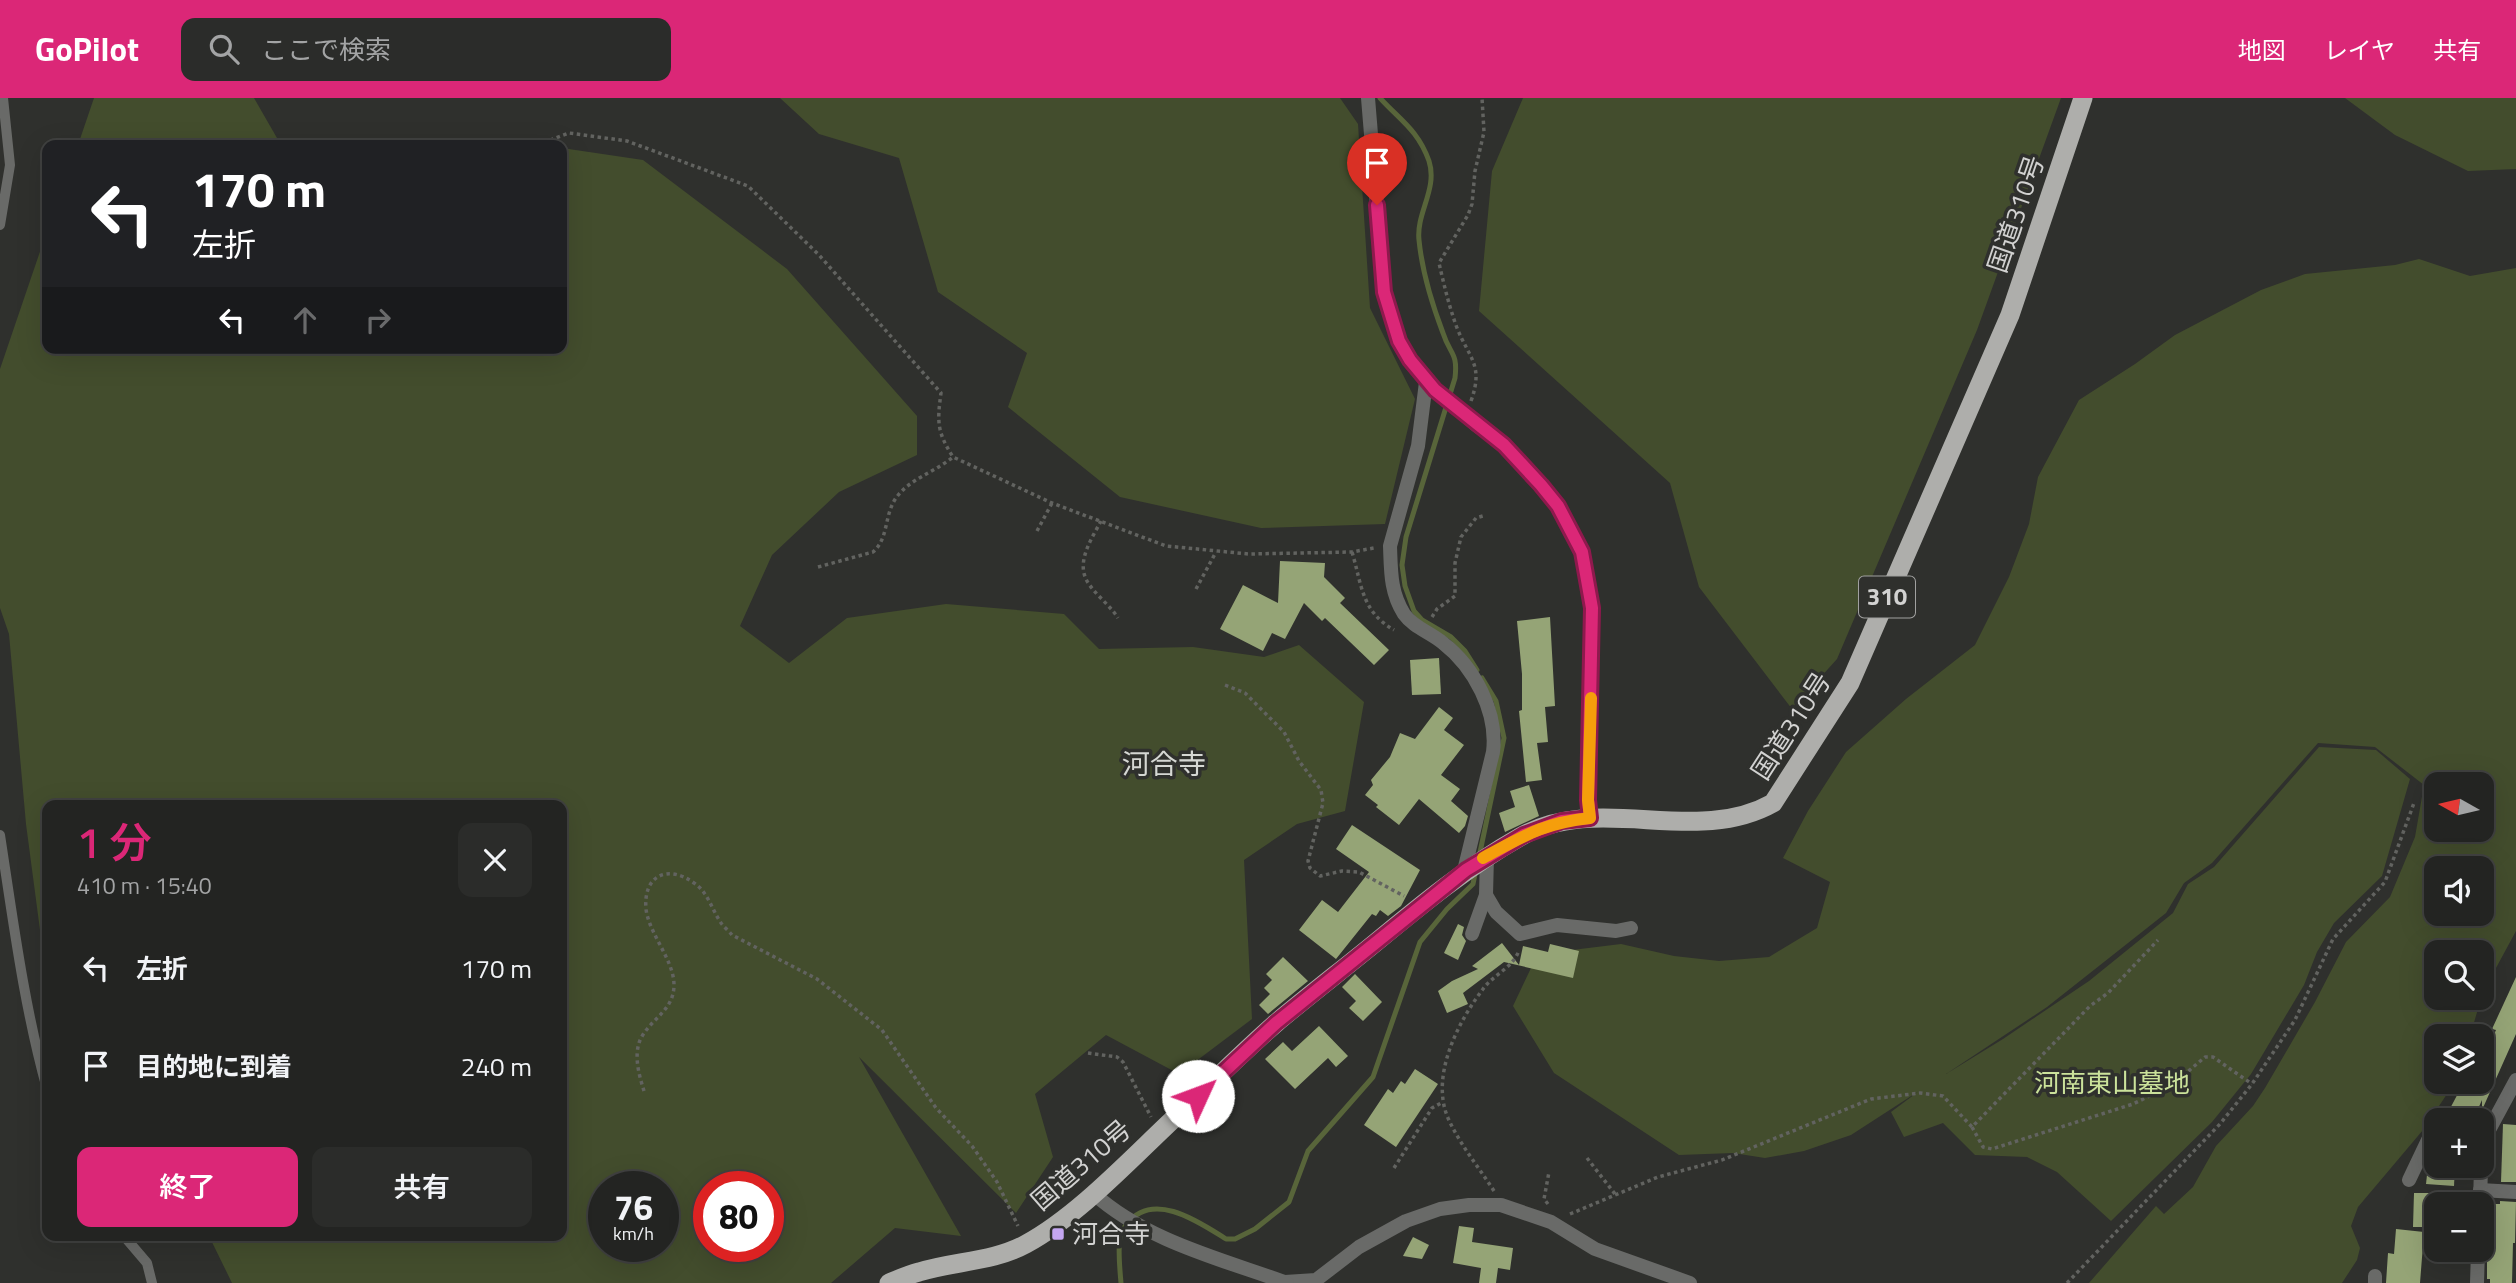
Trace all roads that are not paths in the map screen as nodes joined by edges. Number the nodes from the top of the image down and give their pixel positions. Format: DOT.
graph roads {
  1 [pos="3,98"];
  2 [pos="2082,98"];
  3 [pos="1369,105"];
  4 [pos="0,225"];
  5 [pos="1431,386"];
  6 [pos="1590,818"];
  7 [pos="0,835"];
  8 [pos="1486,857"];
  9 [pos="1465,871"];
  10 [pos="1486,895"];
  11 [pos="1631,928"];
  12 [pos="1472,934"];
  13 [pos="42,1069"];
  14 [pos="2515,1084"];
  15 [pos="2494,1122"];
  16 [pos="2424,1148"];
  17 [pos="2409,1180"];
  18 [pos="2516,1192"];
  19 [pos="1093,1193"];
  20 [pos="2494,1195"];
  21 [pos="128,1241"];
  22 [pos="2478,1262"];
  23 [pos="924,1277"];
  24 [pos="152,1283"];
  25 [pos="889,1283"];
  26 [pos="1285,1283"];
  27 [pos="1690,1283"];
  28 [pos="2477,1283"];
  1 -- 4 [label="lane"];
  2 -- 6 [label="highway, 国道310号 / 310"];
  3 -- 5 [label="street"];
  5 -- 6 [label="street"];
  5 -- 9 [label="street"];
  6 -- 8 [label="highway, 国道310号 / 310"];
  7 -- 13 [label="lane"];
  8 -- 9 [label="highway, 国道310号 / 310"];
  8 -- 10 [label="street"];
  9 -- 19 [label="highway, 国道310号 / 310"];
  10 -- 11 [label="street"];
  10 -- 12 [label="street"];
  14 -- 15 [label="street"];
  16 -- 17 [label="street"];
  18 -- 20 [label="street"];
  19 -- 23 [label="highway, 国道310号 / 310"];
  19 -- 26 [label="street"];
  21 -- 24 [label="lane"];
  22 -- 28 [label="street"];
  23 -- 25 [label="highway, 国道310号 / 310"];
  26 -- 27 [label="street"];
}
